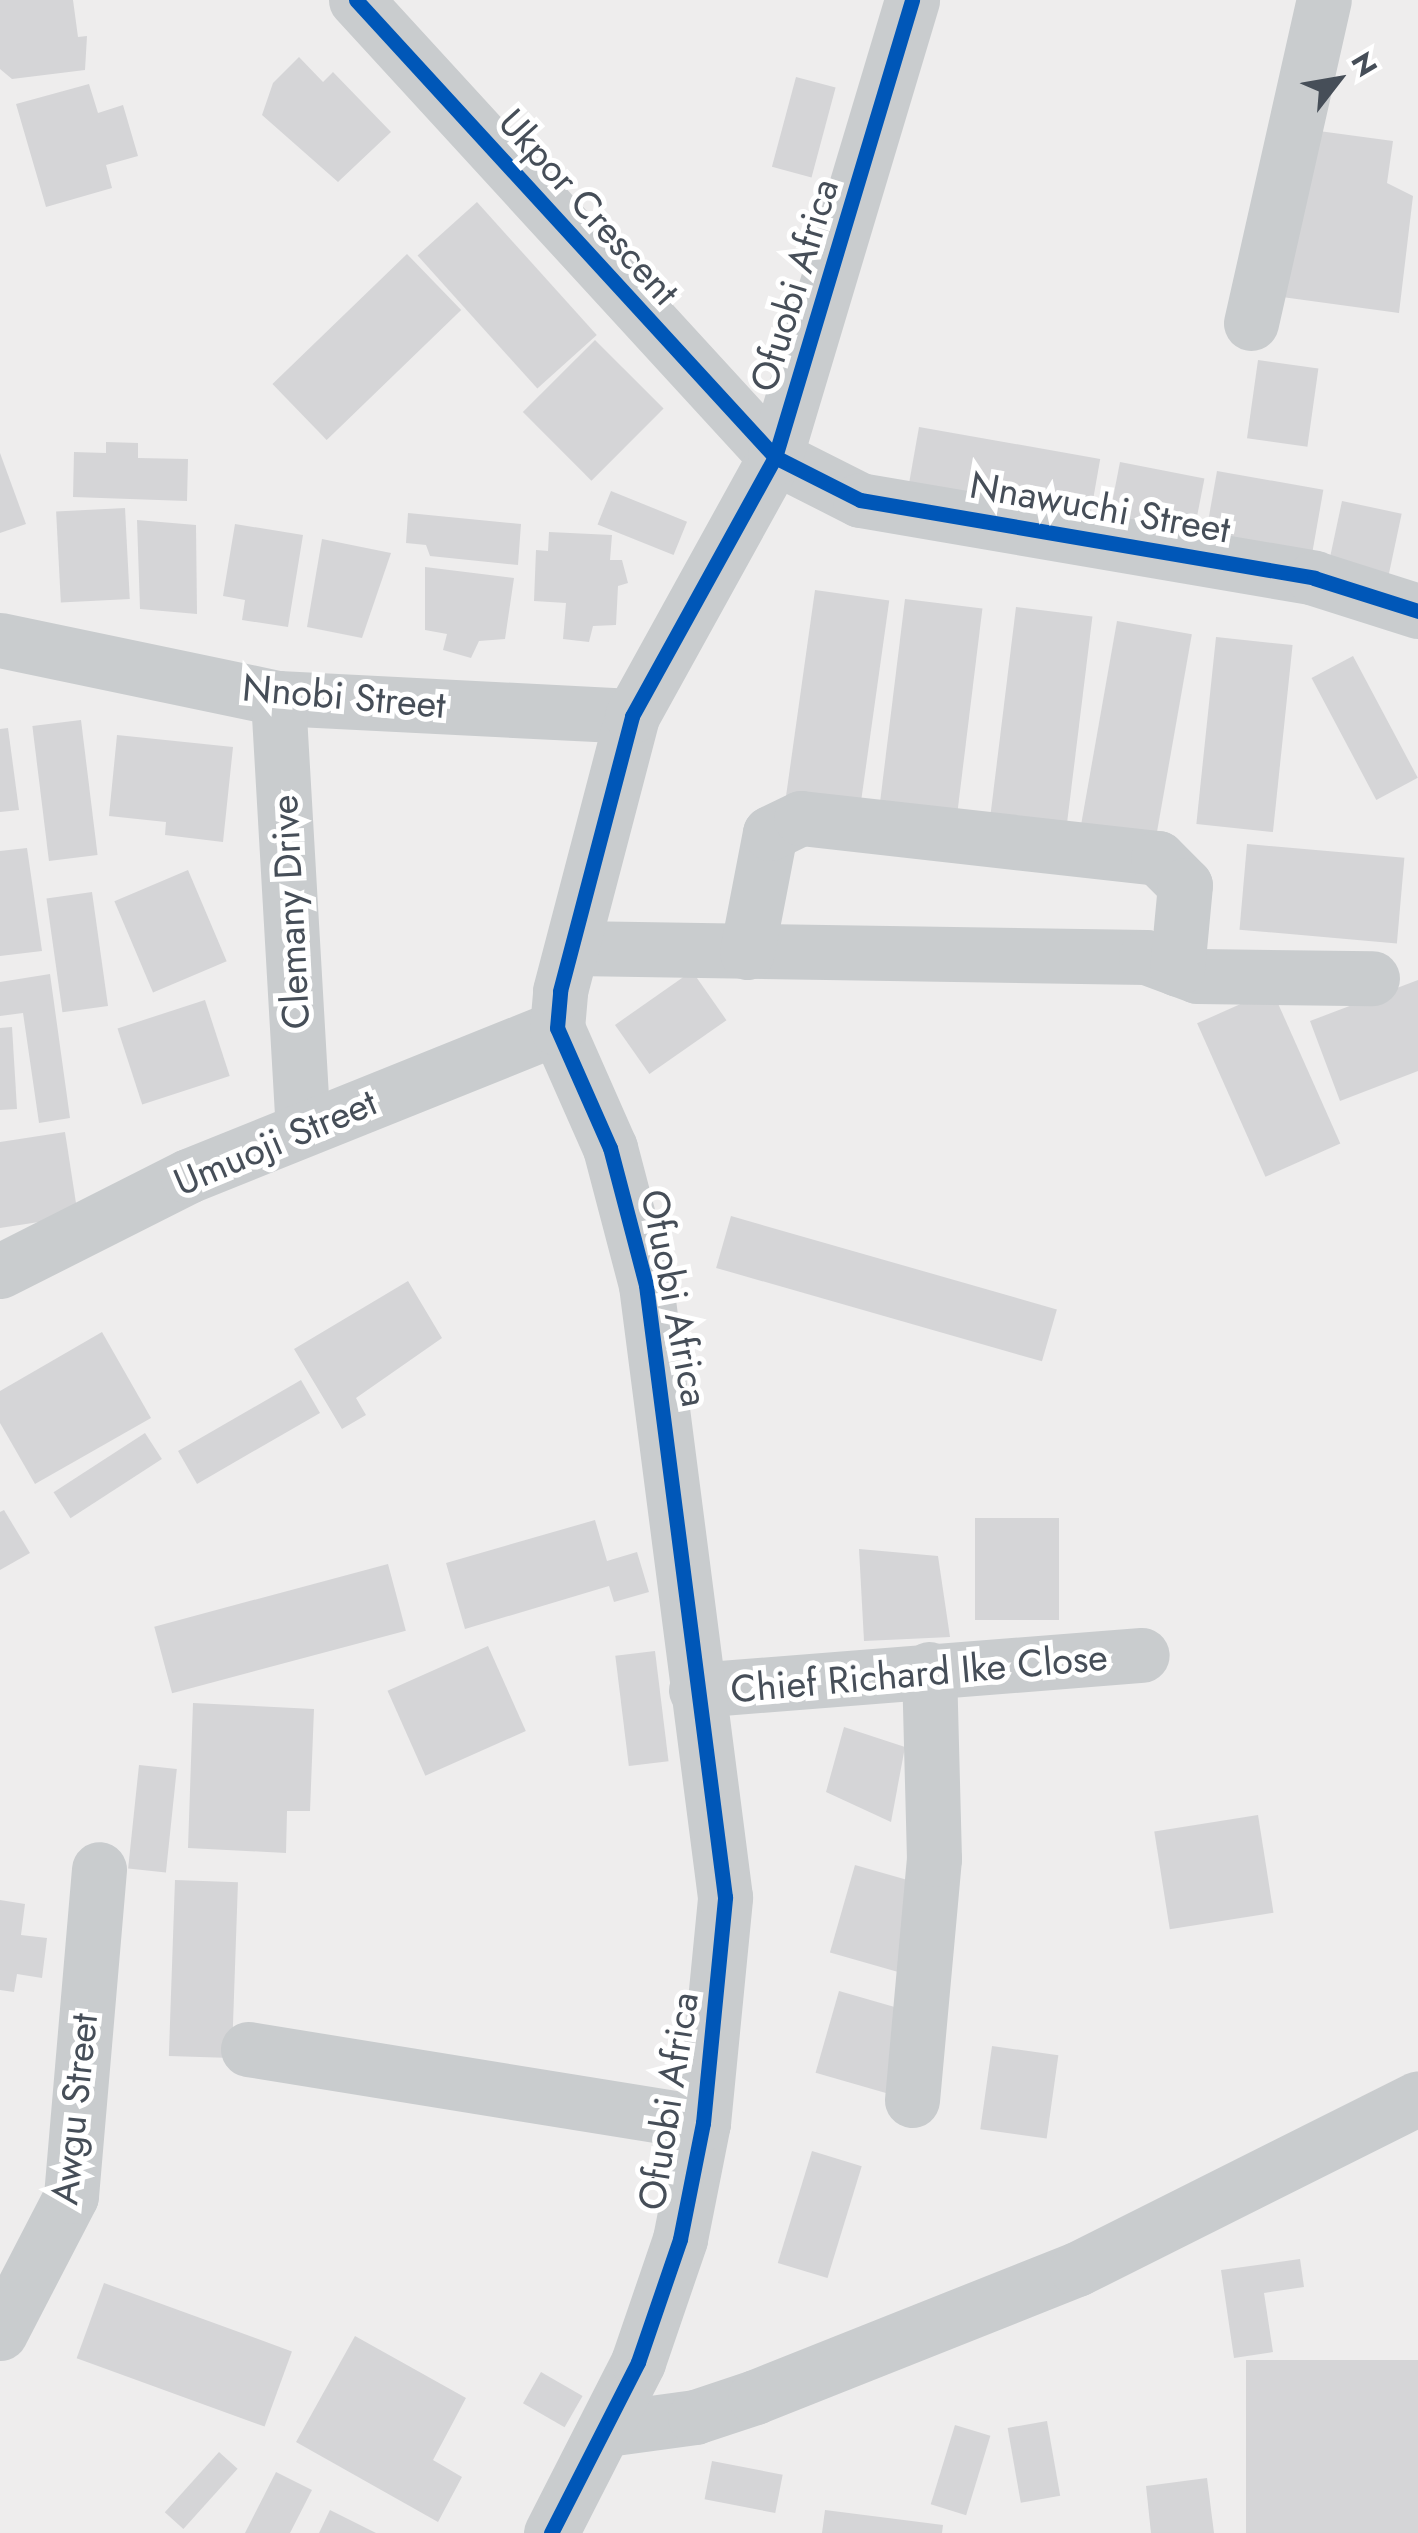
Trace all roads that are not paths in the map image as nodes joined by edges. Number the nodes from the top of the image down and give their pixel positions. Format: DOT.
graph roads {
  1 [pos="356,0"];
  2 [pos="912,0"];
  3 [pos="1324,0"];
  4 [pos="1251,323"];
  5 [pos="775,457"];
  6 [pos="1418,611"];
  7 [pos="0,640"];
  8 [pos="278,698"];
  9 [pos="632,716"];
  10 [pos="575,948"];
  11 [pos="748,952"];
  12 [pos="1177,969"];
  13 [pos="1372,978"];
  14 [pos="557,1028"];
  15 [pos="302,1127"];
  16 [pos="0,1271"];
  17 [pos="1142,1655"];
  18 [pos="929,1669"];
  19 [pos="696,1690"];
  20 [pos="98,1869"];
  21 [pos="248,2049"];
  22 [pos="1418,2098"];
  23 [pos="912,2100"];
  24 [pos="703,2123"];
  25 [pos="0,2332"];
  26 [pos="607,2428"];
  27 [pos="551,2533"];
  1 -- 5 [label="street, Ukpor Crescent"];
  2 -- 5 [label="street, Ofuobi Africa"];
  3 -- 4 [label="street"];
  5 -- 6 [label="street, Nnawuchi Street"];
  5 -- 9 [label="street, Ofuobi Africa"];
  7 -- 8 [label="street, Nnobi Street"];
  8 -- 9 [label="street, Nnobi Street"];
  8 -- 15 [label="street, Clemany Drive"];
  9 -- 10 [label="street, Ofuobi Africa"];
  10 -- 11 [label="street"];
  10 -- 14 [label="street, Ofuobi Africa"];
  11 -- 12 [label="street"];
  11 -- 12 [label="street"];
  12 -- 13 [label="street"];
  14 -- 15 [label="street, Umuoji Street"];
  14 -- 19 [label="street, Ofuobi Africa"];
  15 -- 16 [label="street, Umuoji Street"];
  17 -- 18 [label="street, Chief Richard Ike Close"];
  18 -- 19 [label="street, Chief Richard Ike Close"];
  18 -- 23 [label="street"];
  19 -- 24 [label="street, Ofuobi Africa"];
  20 -- 25 [label="street, Awgu Street"];
  21 -- 24 [label="street"];
  22 -- 26 [label="street"];
  24 -- 26 [label="street, Ofuobi Africa"];
  26 -- 27 [label="street, Ofuobi Africa"];
}
